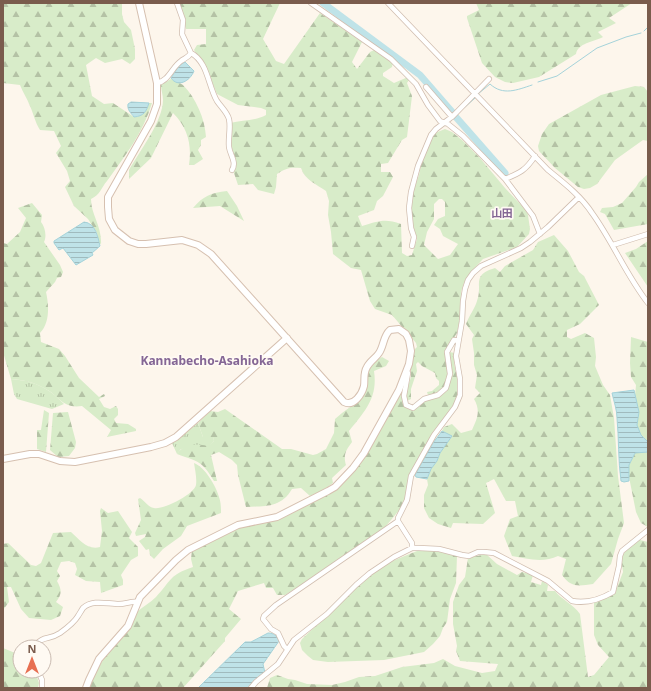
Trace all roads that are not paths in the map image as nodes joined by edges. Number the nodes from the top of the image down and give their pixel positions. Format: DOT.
graph roads {
  1 [pos="139,3"];
  2 [pos="177,3"];
  3 [pos="311,3"];
  4 [pos="388,3"];
  5 [pos="191,53"];
  6 [pos="489,79"];
  7 [pos="157,83"];
  8 [pos="426,87"];
  9 [pos="475,94"];
  10 [pos="453,115"];
  11 [pos="444,123"];
  12 [pos="535,156"];
  13 [pos="232,170"];
  14 [pos="504,179"];
  15 [pos="578,198"];
  16 [pos="540,234"];
  17 [pos="648,234"];
  18 [pos="613,245"];
  19 [pos="412,246"];
  20 [pos="648,302"];
  21 [pos="287,338"];
  22 [pos="458,341"];
  23 [pos="405,372"];
  24 [pos="3,459"];
  25 [pos="398,521"];
  26 [pos="648,530"];
  27 [pos="412,548"];
  28 [pos="138,602"];
  29 [pos="42,639"];
  30 [pos="287,649"];
  31 [pos="86,688"];
  32 [pos="251,688"];
  1 -- 7 [label="street"];
  2 -- 5 [label="street"];
  3 -- 11 [label="street"];
  4 -- 9 [label="street"];
  5 -- 7 [label="street"];
  5 -- 13 [label="street"];
  6 -- 9 [label="street"];
  7 -- 21 [label="street"];
  8 -- 10 [label="street"];
  9 -- 10 [label="street"];
  9 -- 12 [label="street"];
  10 -- 11 [label="street"];
  11 -- 14 [label="street"];
  11 -- 19 [label="street"];
  12 -- 14 [label="street"];
  12 -- 15 [label="street"];
  14 -- 16 [label="street"];
  15 -- 16 [label="street"];
  15 -- 18 [label="street"];
  16 -- 22 [label="street"];
  17 -- 18 [label="street"];
  18 -- 20 [label="street"];
  21 -- 23 [label="street"];
  21 -- 24 [label="street"];
  22 -- 23 [label="street"];
  22 -- 25 [label="street"];
  23 -- 28 [label="street"];
  25 -- 27 [label="street"];
  25 -- 30 [label="street"];
  26 -- 27 [label="street"];
  27 -- 30 [label="street"];
  28 -- 29 [label="street"];
  28 -- 31 [label="street"];
  30 -- 32 [label="street"];
}
